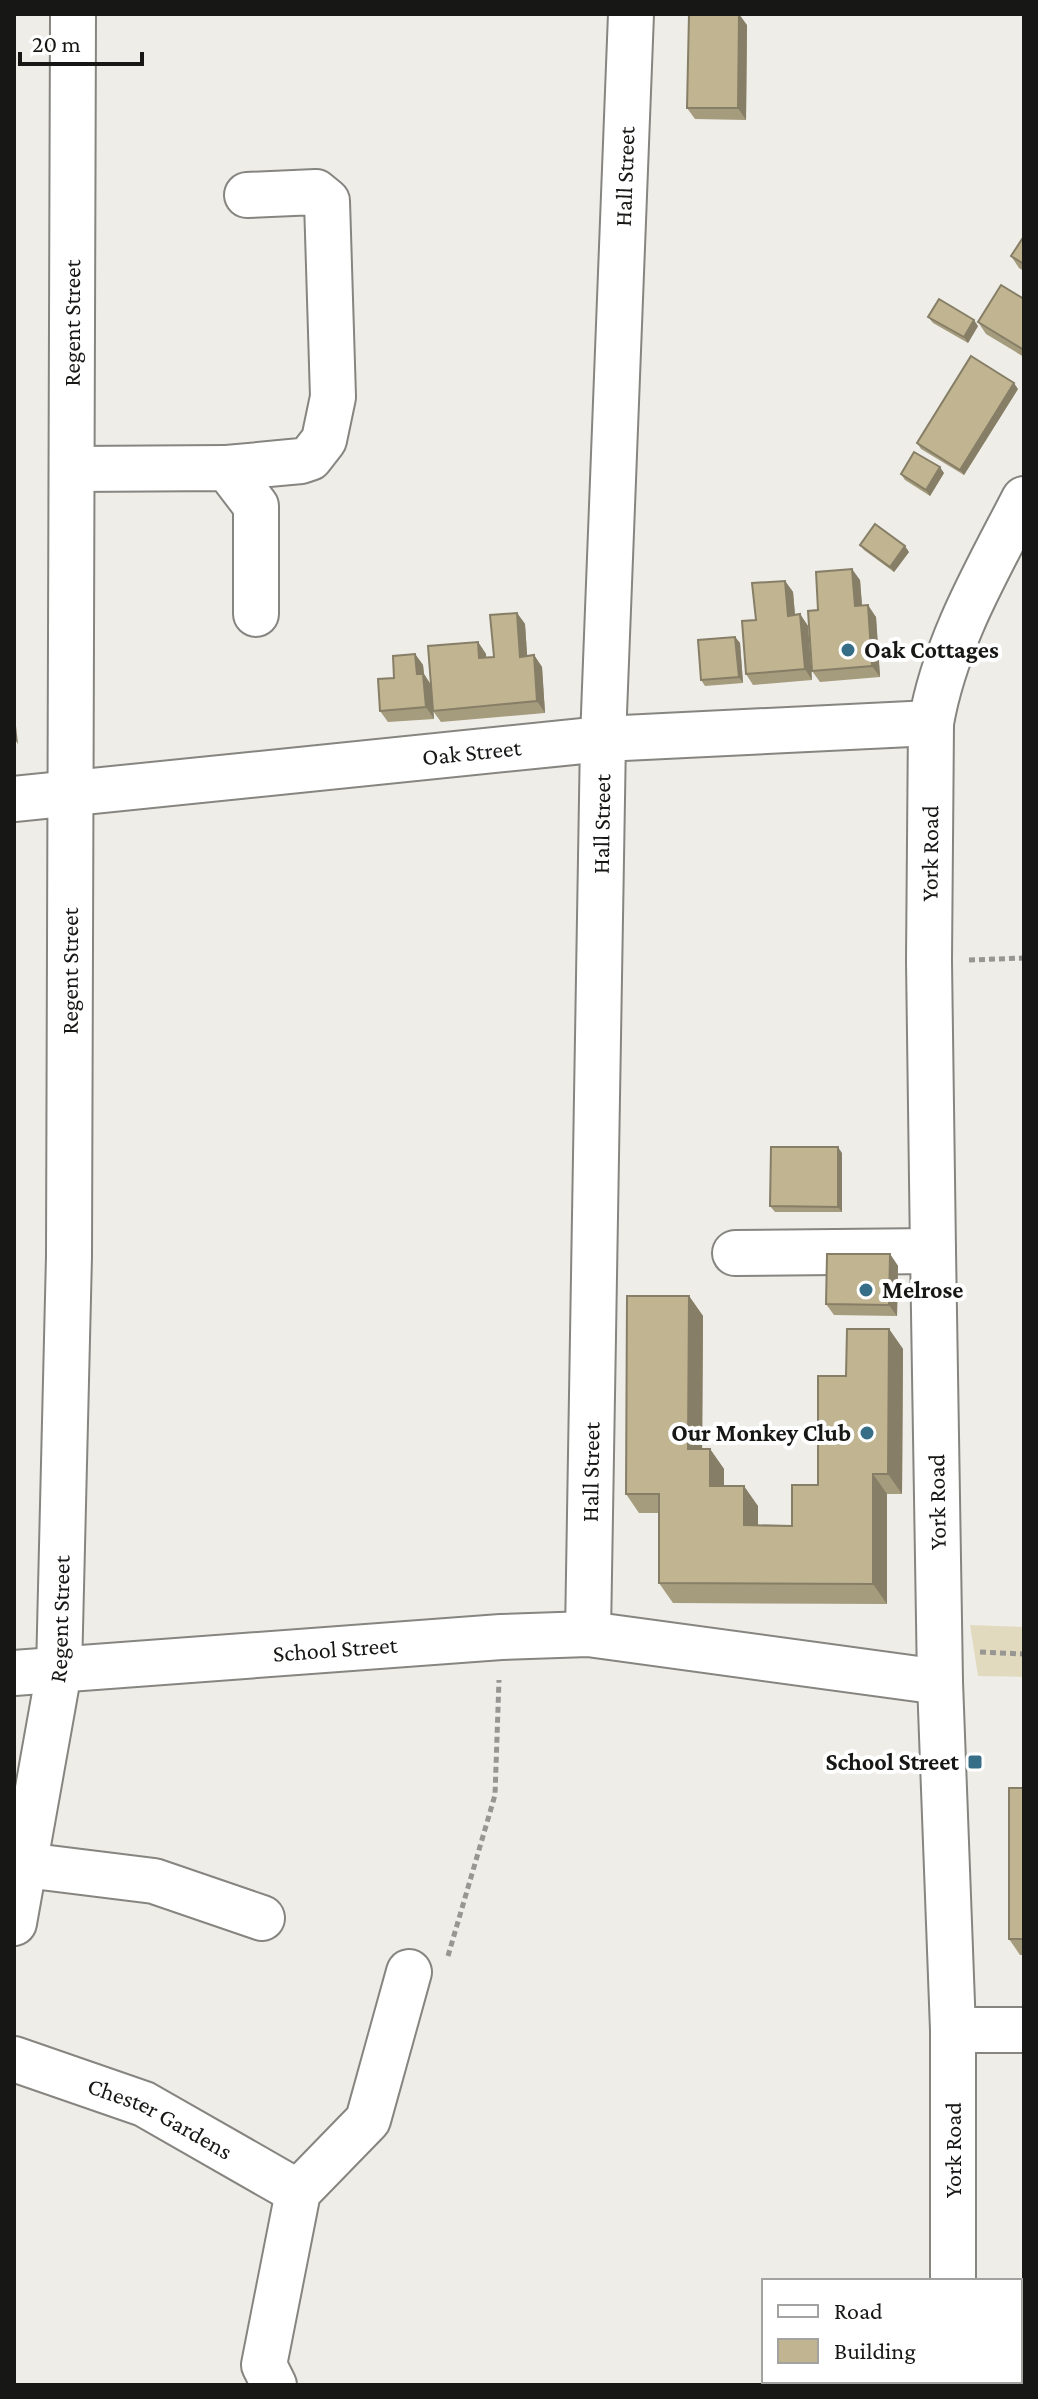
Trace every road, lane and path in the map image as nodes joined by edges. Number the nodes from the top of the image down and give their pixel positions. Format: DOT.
graph roads {
  1 [pos="73,14"];
  2 [pos="631,14"];
  3 [pos="247,195"];
  4 [pos="227,468"];
  5 [pos="73,469"];
  6 [pos="1024,499"];
  7 [pos="256,614"];
  8 [pos="931,723"];
  9 [pos="603,739"];
  10 [pos="72,792"];
  11 [pos="14,799"];
  12 [pos="1024,958"];
  13 [pos="929,961"];
  14 [pos="933,1251"];
  15 [pos="735,1253"];
  16 [pos="588,1634"];
  17 [pos="501,1637"];
  18 [pos="59,1671"];
  19 [pos="14,1673"];
  20 [pos="940,1682"];
  21 [pos="25,1865"];
  22 [pos="262,1918"];
  23 [pos="14,1923"];
  24 [pos="409,1972"];
  25 [pos="953,2030"];
  26 [pos="1024,2030"];
  27 [pos="14,2059"];
  28 [pos="298,2192"];
  29 [pos="953,2279"];
  30 [pos="274,2385"];
  1 -- 5 [label="street, Regent Street"];
  2 -- 9 [label="street, Hall Street"];
  3 -- 4 [label="street"];
  4 -- 5 [label="street"];
  4 -- 7 [label="street"];
  5 -- 10 [label="street, Regent Street"];
  6 -- 8 [label="street, York Road"];
  8 -- 9 [label="street, Oak Street"];
  8 -- 13 [label="street, York Road"];
  9 -- 10 [label="street, Oak Street"];
  9 -- 16 [label="street, Hall Street"];
  10 -- 11 [label="street, Oak Street"];
  10 -- 18 [label="street, Regent Street"];
  12 -- 13 [label="path"];
  13 -- 14 [label="street, York Road"];
  14 -- 15 [label="street"];
  14 -- 20 [label="street, York Road"];
  16 -- 17 [label="street, School Street"];
  16 -- 20 [label="street, School Street"];
  17 -- 18 [label="street, School Street"];
  17 -- 24 [label="path"];
  18 -- 19 [label="street, School Street"];
  18 -- 21 [label="street, Regent Street"];
  20 -- 25 [label="street, York Road"];
  21 -- 22 [label="street"];
  21 -- 23 [label="street, Regent Street"];
  24 -- 28 [label="street"];
  25 -- 26 [label="street"];
  25 -- 29 [label="street, York Road"];
  27 -- 28 [label="street, Chester Gardens"];
  28 -- 30 [label="street"];
}
